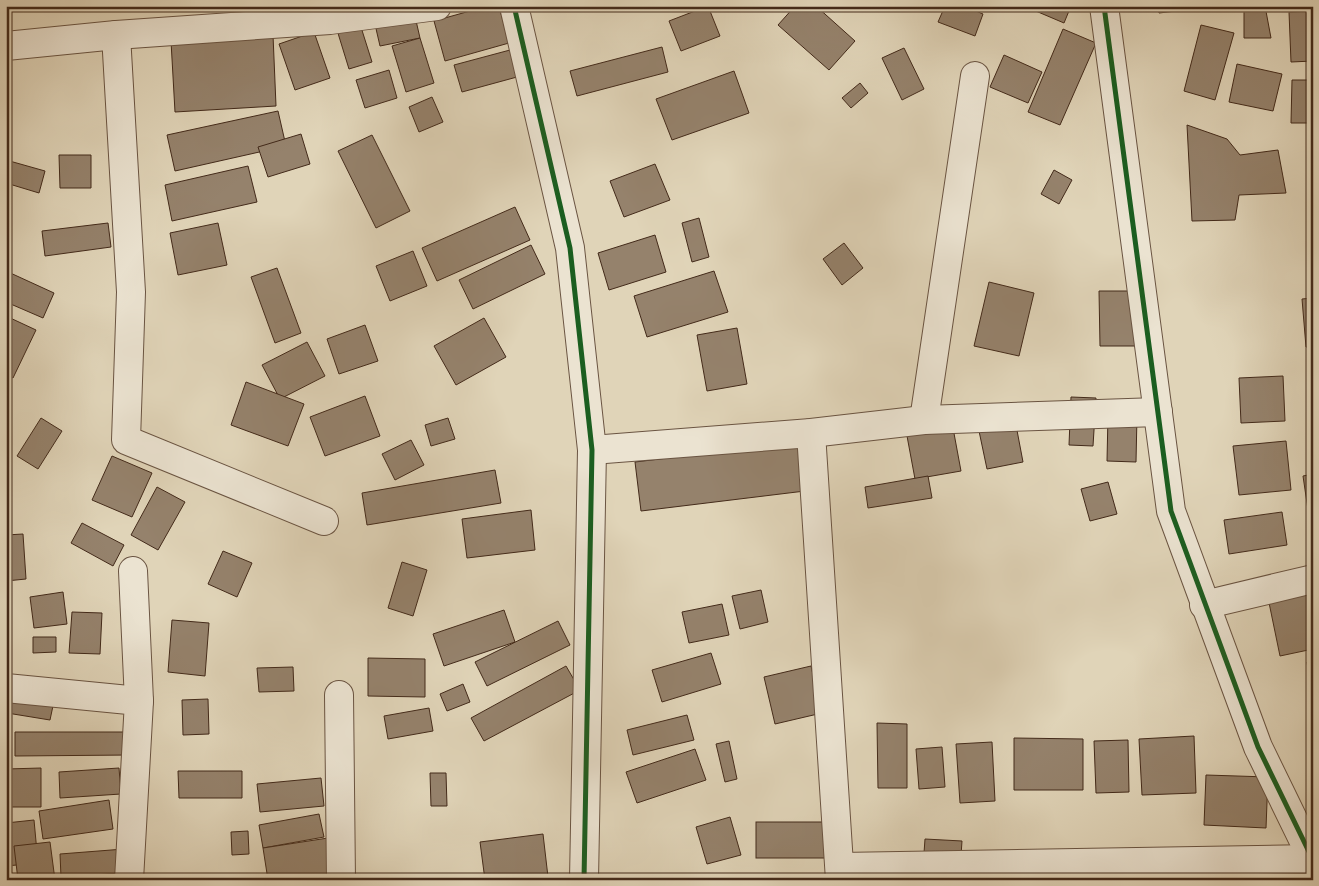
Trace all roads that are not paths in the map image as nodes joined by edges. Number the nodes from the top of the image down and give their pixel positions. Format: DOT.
graph roads {
  1 [pos="436,6"];
  2 [pos="514,6"];
  3 [pos="1104,6"];
  4 [pos="327,13"];
  5 [pos="116,34"];
  6 [pos="6,46"];
  7 [pos="975,76"];
  8 [pos="1158,412"];
  9 [pos="924,420"];
  10 [pos="811,432"];
  11 [pos="592,450"];
  12 [pos="324,521"];
  13 [pos="133,571"];
  14 [pos="1313,578"];
  15 [pos="1204,605"];
  16 [pos="6,688"];
  17 [pos="340,695"];
  18 [pos="138,702"];
  19 [pos="1313,859"];
  20 [pos="840,874"];
  21 [pos="129,880"];
  22 [pos="341,880"];
  23 [pos="584,880"];
  1 -- 4 [label="street"];
  2 -- 11 [label="street"];
  3 -- 8 [label="street"];
  4 -- 5 [label="street"];
  5 -- 6 [label="street"];
  5 -- 12 [label="street"];
  7 -- 9 [label="street"];
  8 -- 9 [label="street"];
  8 -- 15 [label="street"];
  9 -- 10 [label="street"];
  10 -- 11 [label="street"];
  10 -- 20 [label="street"];
  11 -- 23 [label="street"];
  13 -- 18 [label="street"];
  14 -- 15 [label="street"];
  15 -- 19 [label="street"];
  16 -- 18 [label="street"];
  17 -- 22 [label="street"];
  18 -- 21 [label="street"];
  19 -- 20 [label="street"];
}
